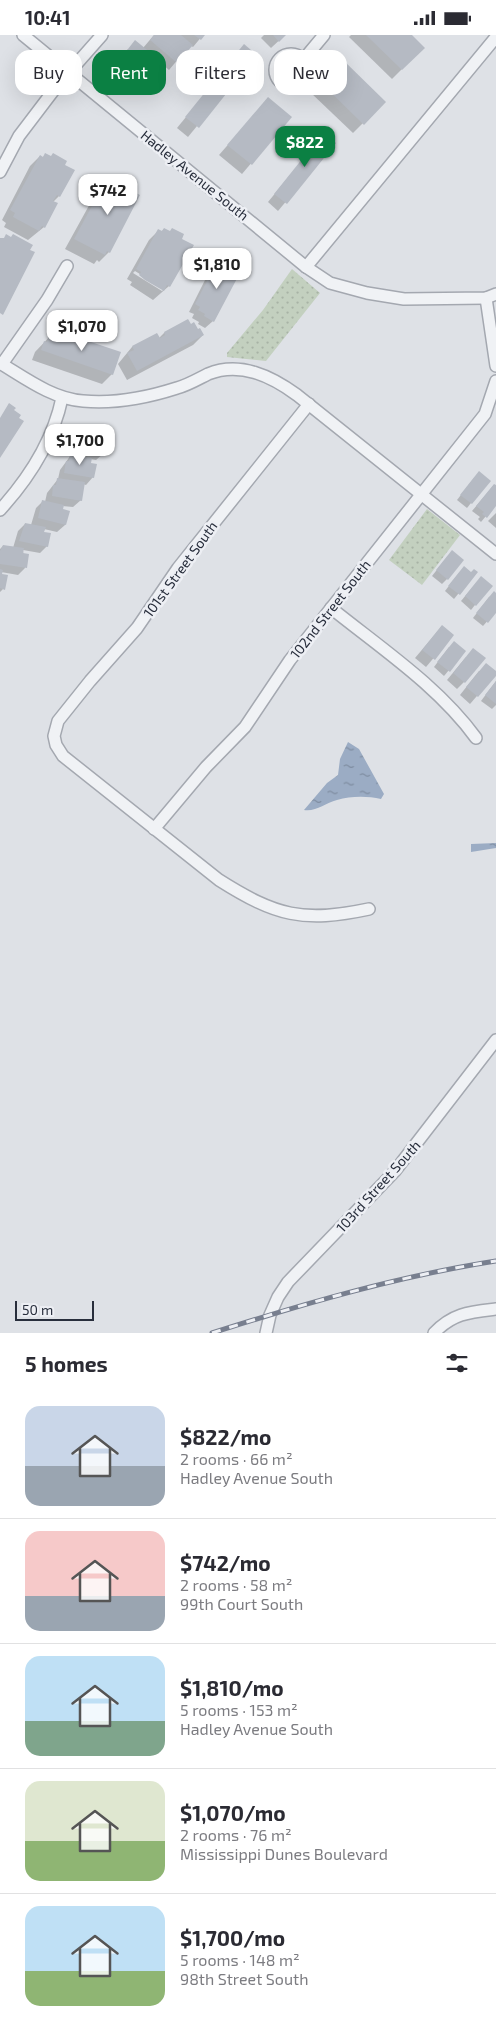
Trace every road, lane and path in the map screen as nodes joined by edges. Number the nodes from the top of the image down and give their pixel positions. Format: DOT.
graph roads {
  1 [pos="23,35"];
  2 [pos="102,35"];
  3 [pos="324,35"];
  4 [pos="496,37"];
  5 [pos="41,50"];
  6 [pos="312,50"];
  7 [pos="82,57"];
  8 [pos="82,84"];
  9 [pos="51,95"];
  10 [pos="3,154"];
  11 [pos="0,171"];
  12 [pos="67,266"];
  13 [pos="306,267"];
  14 [pos="491,296"];
  15 [pos="1,363"];
  16 [pos="496,366"];
  17 [pos="496,381"];
  18 [pos="62,397"];
  19 [pos="309,404"];
  20 [pos="421,494"];
  21 [pos="0,510"];
  22 [pos="496,555"];
  23 [pos="331,608"];
  24 [pos="476,738"];
  25 [pos="154,829"];
  26 [pos="370,909"];
  27 [pos="496,1040"];
  28 [pos="496,1309"];
  29 [pos="266,1333"];
  30 [pos="434,1333"];
  1 -- 5 [label="street, Hadley Avenue South"];
  2 -- 7 [label="street"];
  3 -- 6 [label="street"];
  4 -- 13 [label="street"];
  8 -- 13 [label="street, Hadley Avenue South"];
  9 -- 10 [label="street"];
  10 -- 11 [label="street"];
  12 -- 15 [label="street"];
  13 -- 14 [label="street, Hadley Avenue South"];
  14 -- 16 [label="street"];
  15 -- 18 [label="street"];
  17 -- 20 [label="street, 102nd Street South"];
  18 -- 19 [label="street"];
  18 -- 21 [label="street"];
  19 -- 20 [label="street"];
  19 -- 25 [label="street, 101st Street South"];
  20 -- 22 [label="street"];
  20 -- 23 [label="street, 102nd Street South"];
  23 -- 24 [label="street"];
  23 -- 25 [label="street, 102nd Street South"];
  25 -- 26 [label="street"];
  27 -- 29 [label="street, 103rd Street South"];
  28 -- 30 [label="street"];
}
